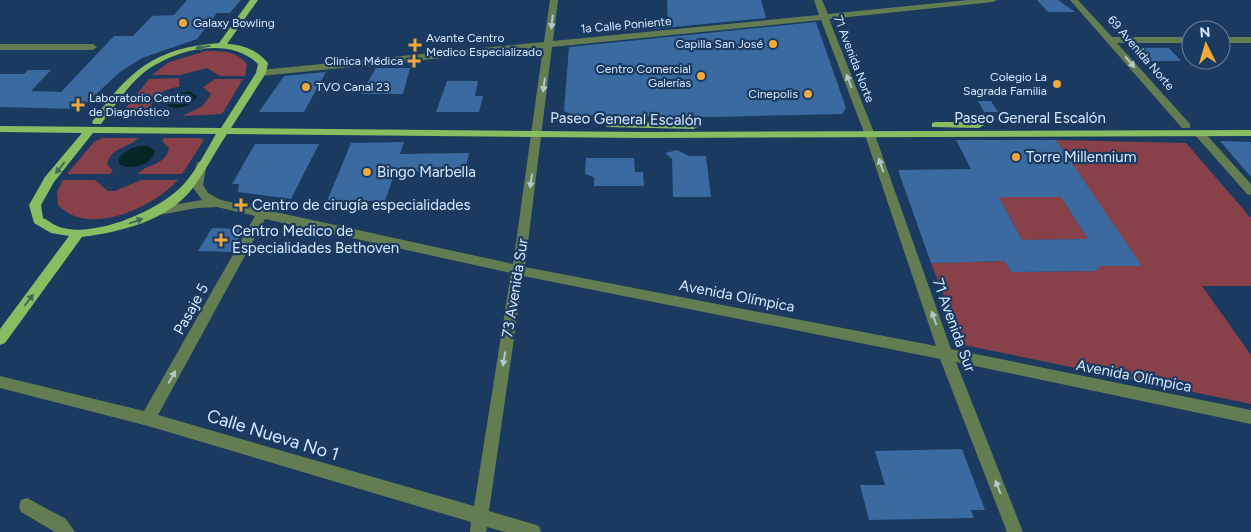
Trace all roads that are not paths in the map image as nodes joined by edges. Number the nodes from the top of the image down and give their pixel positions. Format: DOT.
graph roads {
  1 [pos="254,0"];
  2 [pos="554,0"];
  3 [pos="818,0"];
  4 [pos="993,0"];
  5 [pos="1074,0"];
  6 [pos="824,18"];
  7 [pos="1112,40"];
  8 [pos="1181,40"];
  9 [pos="1231,40"];
  10 [pos="1251,40"];
  11 [pos="550,44"];
  12 [pos="222,45"];
  13 [pos="93,47"];
  14 [pos="0,48"];
  15 [pos="261,73"];
  16 [pos="0,121"];
  17 [pos="94,126"];
  18 [pos="1186,126"];
  19 [pos="1251,126"];
  20 [pos="226,128"];
  21 [pos="0,129"];
  22 [pos="538,129"];
  23 [pos="868,131"];
  24 [pos="1199,133"];
  25 [pos="1251,133"];
  26 [pos="202,164"];
  27 [pos="1251,191"];
  28 [pos="218,203"];
  29 [pos="159,211"];
  30 [pos="262,214"];
  31 [pos="78,233"];
  32 [pos="518,270"];
  33 [pos="0,339"];
  34 [pos="946,355"];
  35 [pos="0,382"];
  36 [pos="1251,417"];
  37 [pos="148,419"];
  38 [pos="27,506"];
  39 [pos="479,525"];
  40 [pos="67,532"];
  41 [pos="533,532"];
  42 [pos="1015,532"];
  1 -- 12 [label="main road"];
  2 -- 11 [label="street, 73 Avenida Sur, one-way"];
  3 -- 6 [label="street, 71 Avenida Norte"];
  4 -- 6 [label="street, 1a Calle Poniente"];
  5 -- 7 [label="street, 69 Avenida Norte"];
  6 -- 11 [label="street, 1a Calle Poniente"];
  23 -- 6 [label="street, 71 Avenida Norte, one-way"];
  7 -- 8 [label="street"];
  7 -- 18 [label="street, 69 Avenida Norte, one-way"];
  9 -- 10 [label="street"];
  11 -- 15 [label="street, 1a Calle Poniente"];
  11 -- 22 [label="street, 73 Avenida Sur, one-way"];
  12 -- 15 [label="main road"];
  12 -- 17 [label="main road, one-way"];
  13 -- 14 [label="street"];
  15 -- 20 [label="main road"];
  16 -- 17 [label="main road, Paseo General Escalón"];
  17 -- 20 [label="main road, Paseo General Escalón"];
  17 -- 21 [label="main road, Paseo General Escalón"];
  17 -- 31 [label="main road, one-way"];
  18 -- 19 [label="main road, Paseo General Escalón"];
  18 -- 23 [label="main road, Paseo General Escalón"];
  20 -- 22 [label="main road, Paseo General Escalón"];
  20 -- 26 [label="main road"];
  22 -- 23 [label="main road, Paseo General Escalón"];
  22 -- 32 [label="street, 73 Avenida Sur, one-way"];
  23 -- 24 [label="main road, Paseo General Escalón"];
  34 -- 23 [label="street, 71 Avenida Sur, one-way"];
  24 -- 25 [label="main road, Paseo General Escalón"];
  24 -- 27 [label="street"];
  26 -- 28 [label="street, Avenida Olímpica"];
  26 -- 29 [label="main road"];
  28 -- 29 [label="street, Avenida Olímpica"];
  28 -- 30 [label="street, Avenida Olímpica"];
  31 -- 29 [label="main road, one-way"];
  30 -- 32 [label="street, Avenida Olímpica"];
  37 -- 30 [label="street, Pasaje 5, one-way"];
  33 -- 31 [label="main road, one-way"];
  32 -- 34 [label="street, Avenida Olímpica"];
  32 -- 39 [label="street, 73 Avenida Sur, one-way"];
  34 -- 36 [label="street, Avenida Olímpica"];
  42 -- 34 [label="street, 71 Avenida Sur, one-way"];
  35 -- 37 [label="street, Calle Nueva No 1"];
  37 -- 39 [label="street, Calle Nueva No 1"];
  38 -- 40 [label="street"];
  39 -- 41 [label="street, Calle Nueva No 1"];
}
